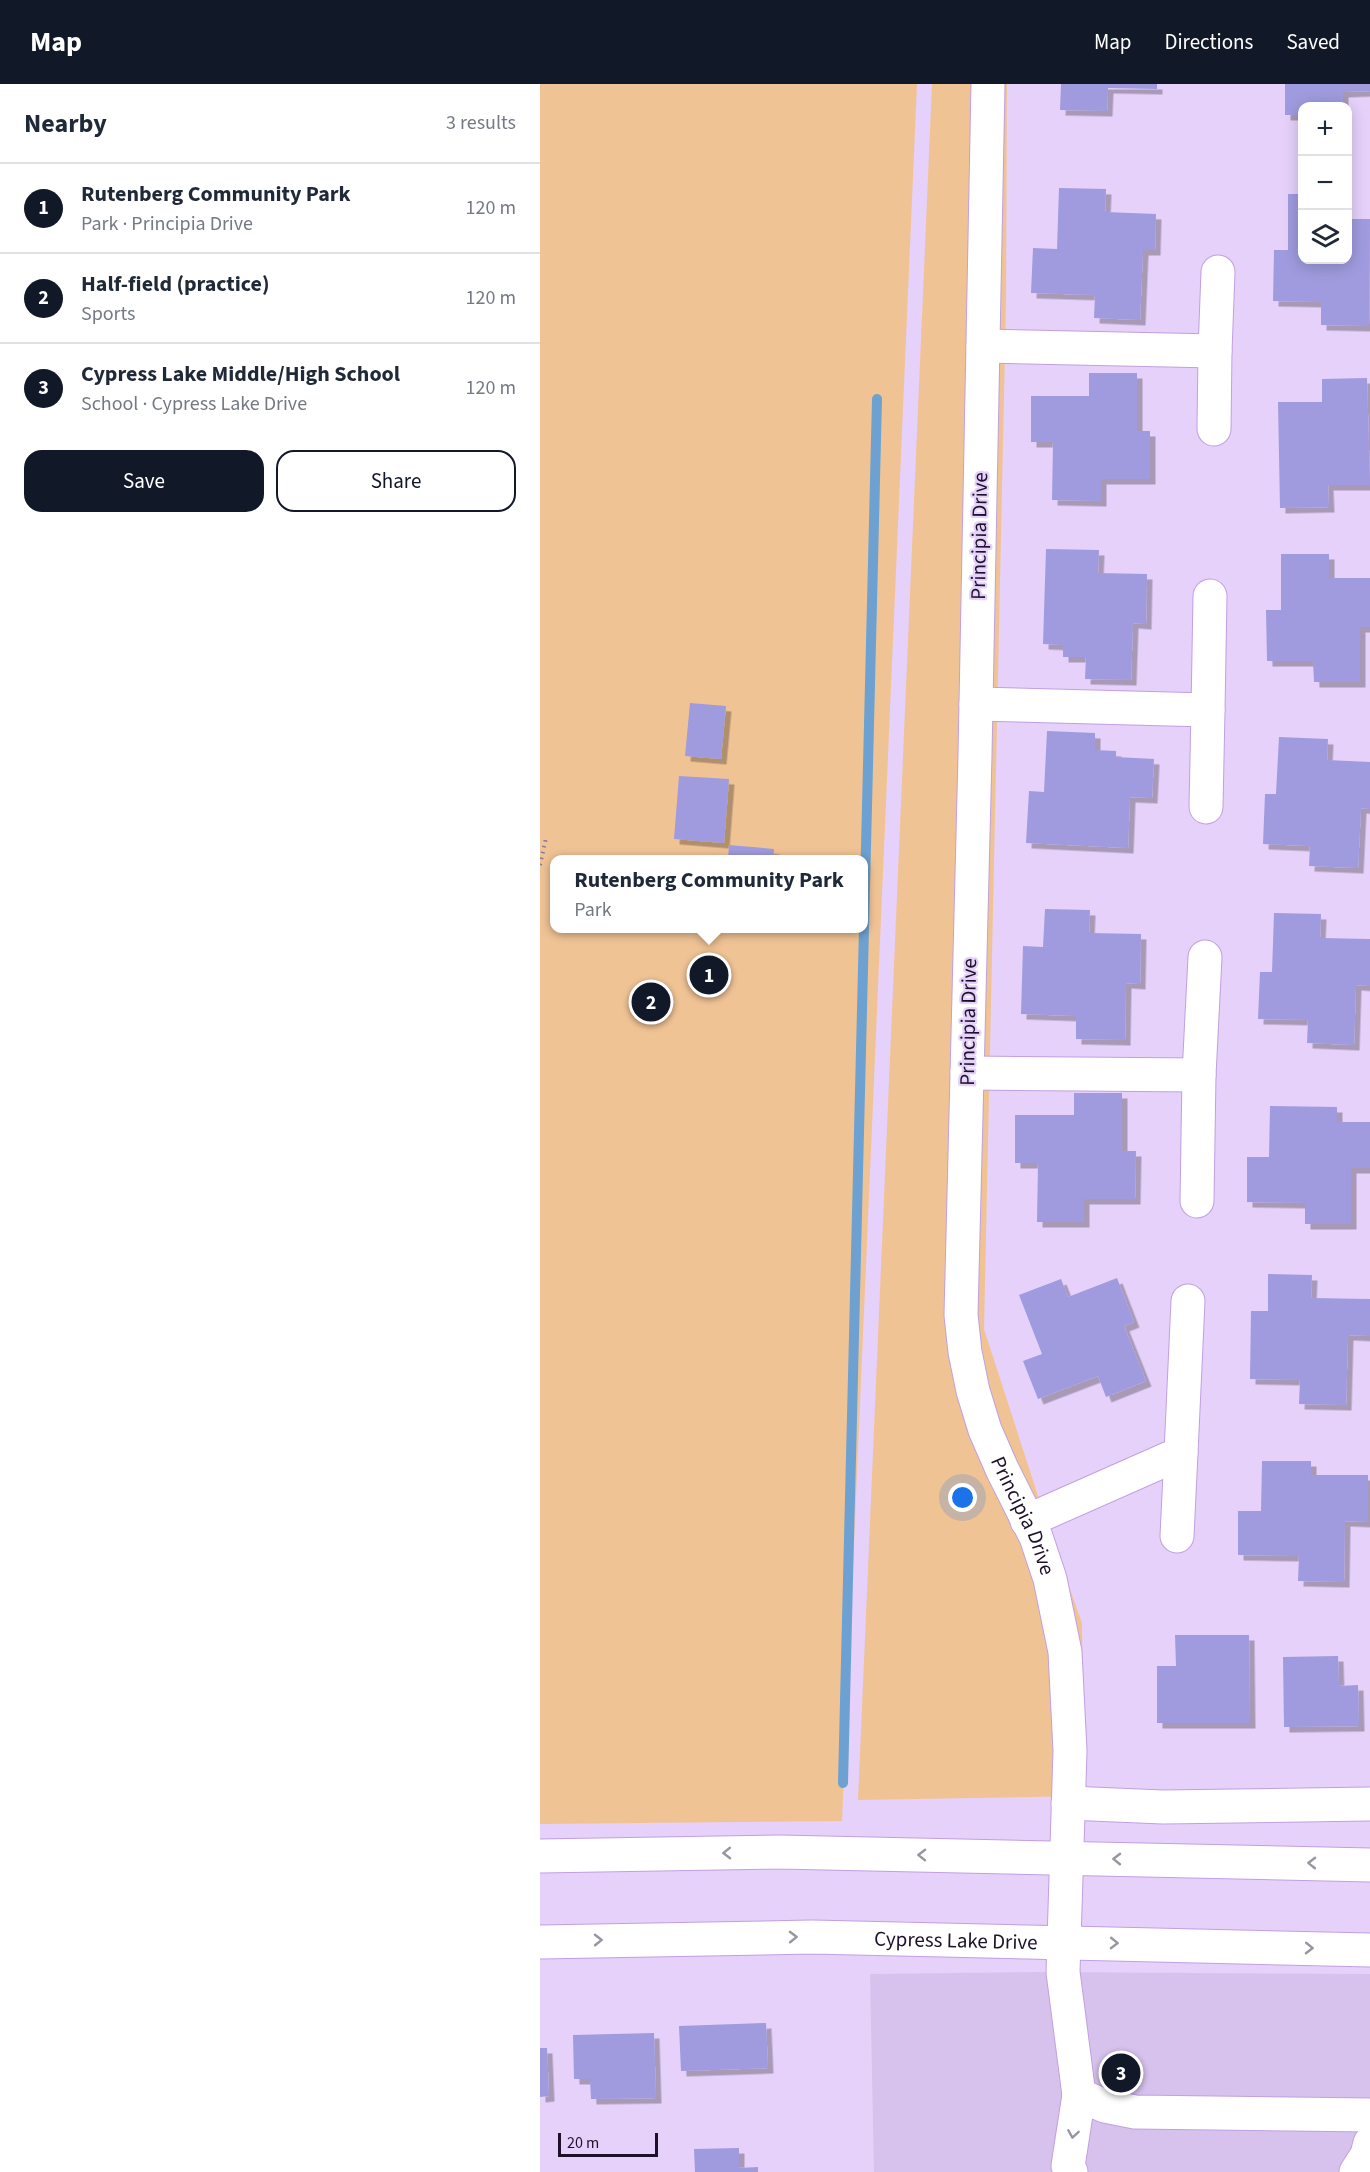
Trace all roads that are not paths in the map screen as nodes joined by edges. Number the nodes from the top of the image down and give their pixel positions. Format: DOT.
graph roads {
  1 [pos="988,84"];
  2 [pos="1218,272"];
  3 [pos="983,346"];
  4 [pos="1215,351"];
  5 [pos="1214,429"];
  6 [pos="1210,596"];
  7 [pos="976,704"];
  8 [pos="1208,710"];
  9 [pos="1206,807"];
  10 [pos="1205,957"];
  11 [pos="967,1073"];
  12 [pos="1199,1075"];
  13 [pos="1197,1201"];
  14 [pos="1188,1301"];
  15 [pos="1181,1454"];
  16 [pos="1028,1521"];
  17 [pos="1177,1536"];
  18 [pos="1068,1803"];
  19 [pos="1370,1804"];
  20 [pos="540,1856"];
  21 [pos="1067,1858"];
  22 [pos="1370,1865"];
  23 [pos="540,1941"];
  24 [pos="1064,1942"];
  25 [pos="1370,1950"];
  26 [pos="1079,2095"];
  27 [pos="1370,2115"];
  28 [pos="1370,2143"];
  29 [pos="1071,2172"];
  30 [pos="1356,2172"];
  1 -- 3 [label="street, Principia Drive"];
  2 -- 4 [label="street"];
  3 -- 4 [label="street"];
  3 -- 7 [label="street, Principia Drive"];
  4 -- 5 [label="street"];
  6 -- 8 [label="street"];
  7 -- 8 [label="street"];
  7 -- 11 [label="street, Principia Drive"];
  8 -- 9 [label="street"];
  10 -- 12 [label="street"];
  11 -- 12 [label="street"];
  11 -- 16 [label="street, Principia Drive"];
  12 -- 13 [label="street"];
  14 -- 15 [label="street"];
  15 -- 16 [label="street"];
  15 -- 17 [label="street"];
  16 -- 18 [label="street, Principia Drive"];
  18 -- 19 [label="street"];
  18 -- 21 [label="street, Principia Drive"];
  21 -- 20 [label="street, one-way"];
  22 -- 21 [label="street, one-way"];
  21 -- 24 [label="street, Principia Drive"];
  23 -- 24 [label="street, Cypress Lake Drive, one-way"];
  24 -- 25 [label="street, Cypress Lake Drive, one-way"];
  24 -- 26 [label="street, Principia Drive"];
  26 -- 27 [label="street"];
  26 -- 29 [label="street, Principia Drive, one-way"];
  28 -- 30 [label="street"];
}
